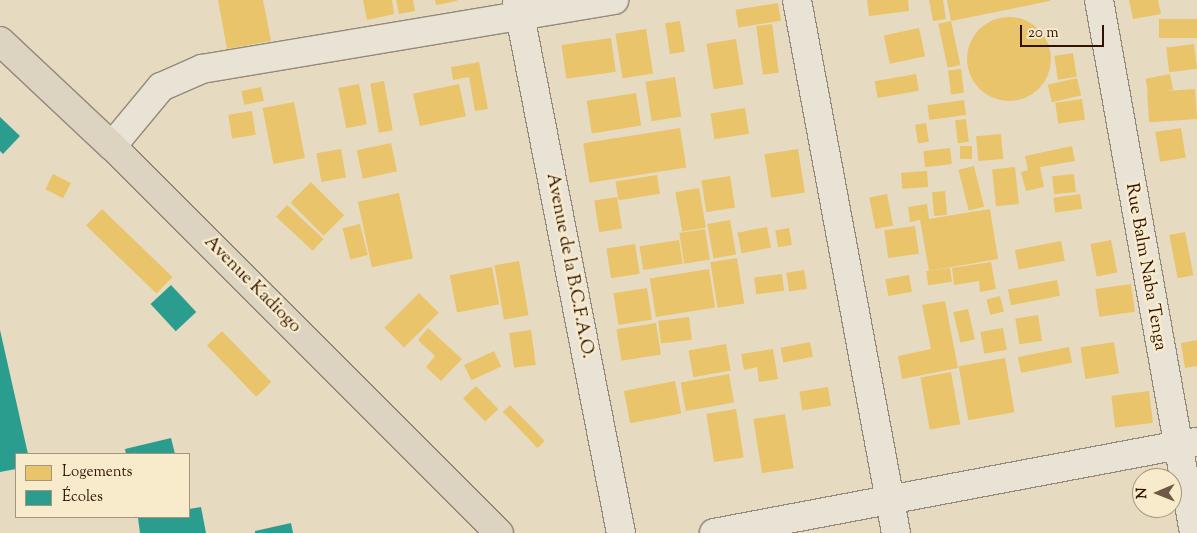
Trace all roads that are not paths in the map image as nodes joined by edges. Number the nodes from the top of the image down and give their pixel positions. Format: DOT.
graph roads {
  1 [pos="614,0"];
  2 [pos="797,0"];
  3 [pos="1099,0"];
  4 [pos="519,8"];
  5 [pos="0,41"];
  6 [pos="112,146"];
  7 [pos="1187,444"];
  8 [pos="891,499"];
  9 [pos="499,533"];
  10 [pos="622,533"];
  11 [pos="714,533"];
  12 [pos="896,533"];
  13 [pos="1194,533"];
  1 -- 4 [label="street"];
  2 -- 8 [label="street"];
  3 -- 7 [label="street, Rue Balm Naba Tenga"];
  4 -- 6 [label="street"];
  4 -- 10 [label="street, Avenue de la B.C.F.A.O."];
  5 -- 6 [label="highway, Avenue Kadiogo"];
  6 -- 9 [label="highway, Avenue Kadiogo"];
  7 -- 8 [label="street"];
  7 -- 13 [label="street, Rue Balm Naba Tenga"];
  8 -- 11 [label="street"];
  8 -- 12 [label="street"];
}
